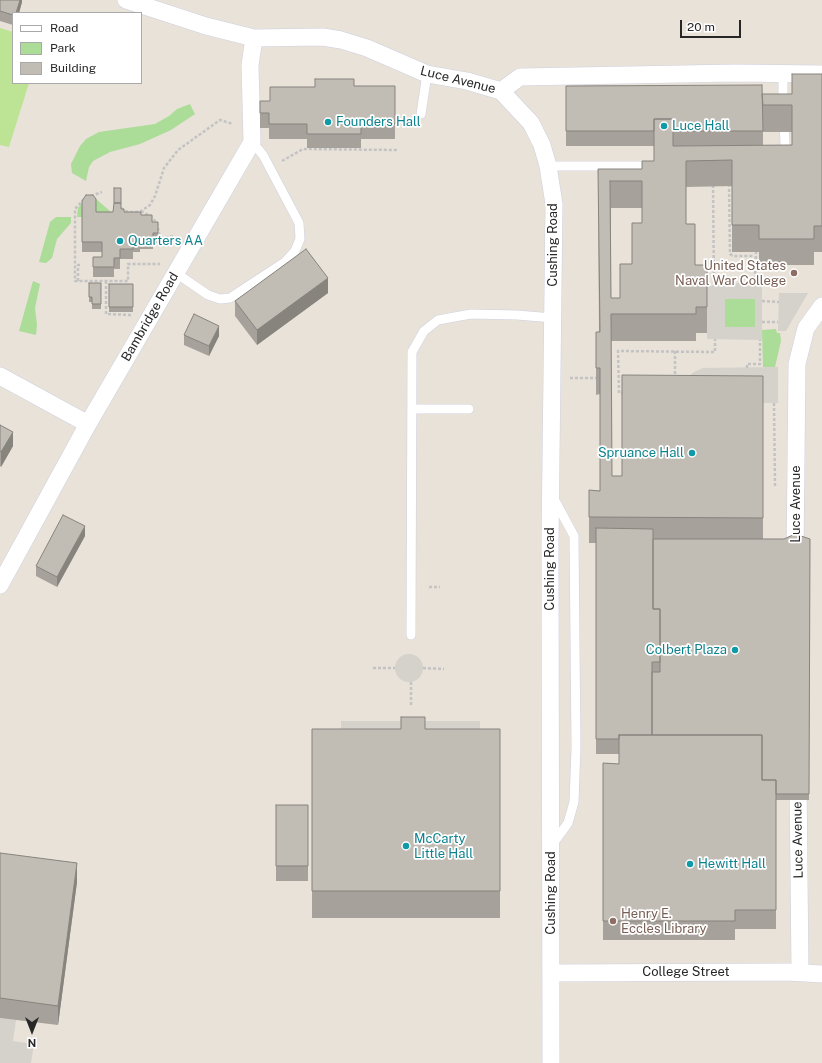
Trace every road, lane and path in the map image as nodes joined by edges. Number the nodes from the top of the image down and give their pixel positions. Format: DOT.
graph roads {
  1 [pos="126,0"];
  2 [pos="254,38"];
  3 [pos="783,73"];
  4 [pos="427,74"];
  5 [pos="822,74"];
  6 [pos="501,91"];
  7 [pos="421,114"];
  8 [pos="236,128"];
  9 [pos="252,142"];
  10 [pos="397,150"];
  11 [pos="280,162"];
  12 [pos="776,162"];
  13 [pos="548,166"];
  14 [pos="661,166"];
  15 [pos="713,179"];
  16 [pos="729,179"];
  17 [pos="102,192"];
  18 [pos="121,208"];
  19 [pos="141,211"];
  20 [pos="179,235"];
  21 [pos="756,252"];
  22 [pos="754,256"];
  23 [pos="82,265"];
  24 [pos="169,269"];
  25 [pos="755,279"];
  26 [pos="78,281"];
  27 [pos="106,281"];
  28 [pos="714,286"];
  29 [pos="762,302"];
  30 [pos="779,302"];
  31 [pos="822,306"];
  32 [pos="133,316"];
  33 [pos="553,318"];
  34 [pos="762,322"];
  35 [pos="778,322"];
  36 [pos="715,340"];
  37 [pos="760,340"];
  38 [pos="675,351"];
  39 [pos="747,368"];
  40 [pos="0,376"];
  41 [pos="564,378"];
  42 [pos="596,378"];
  43 [pos="675,386"];
  44 [pos="626,393"];
  45 [pos="774,403"];
  46 [pos="413,409"];
  47 [pos="469,409"];
  48 [pos="88,424"];
  49 [pos="775,489"];
  50 [pos="550,491"];
  51 [pos="796,571"];
  52 [pos="0,585"];
  53 [pos="429,587"];
  54 [pos="440,587"];
  55 [pos="411,636"];
  56 [pos="373,668"];
  57 [pos="395,668"];
  58 [pos="423,668"];
  59 [pos="444,669"];
  60 [pos="411,682"];
  61 [pos="411,707"];
  62 [pos="798,762"];
  63 [pos="551,846"];
  64 [pos="551,972"];
  65 [pos="800,972"];
  66 [pos="822,974"];
  67 [pos="551,1063"];
  1 -- 2 [label="street, Luce Avenue"];
  2 -- 4 [label="street, Luce Avenue"];
  2 -- 9 [label="street"];
  3 -- 5 [label="street, Luce Avenue"];
  3 -- 6 [label="street, Luce Avenue"];
  3 -- 12 [label="lane"];
  4 -- 6 [label="street, Luce Avenue"];
  4 -- 7 [label="lane"];
  6 -- 13 [label="street, Cushing Road"];
  8 -- 19 [label="path"];
  9 -- 24 [label="street, Bambridge Road"];
  9 -- 24 [label="lane"];
  10 -- 11 [label="path"];
  13 -- 14 [label="lane"];
  13 -- 33 [label="street, Cushing Road"];
  15 -- 28 [label="path"];
  16 -- 22 [label="path"];
  17 -- 26 [label="path"];
  18 -- 19 [label="path"];
  19 -- 20 [label="path"];
  21 -- 25 [label="path"];
  23 -- 26 [label="path"];
  24 -- 27 [label="path"];
  24 -- 48 [label="street, Bambridge Road"];
  26 -- 27 [label="path"];
  27 -- 32 [label="path"];
  29 -- 30 [label="path"];
  31 -- 51 [label="street, Luce Avenue"];
  33 -- 46 [label="lane"];
  33 -- 50 [label="street, Cushing Road"];
  34 -- 35 [label="path"];
  36 -- 38 [label="path"];
  37 -- 39 [label="path"];
  38 -- 43 [label="path"];
  38 -- 44 [label="path"];
  40 -- 48 [label="street"];
  41 -- 42 [label="path"];
  45 -- 49 [label="path"];
  46 -- 47 [label="lane"];
  46 -- 55 [label="lane"];
  48 -- 52 [label="street, Bambridge Road"];
  50 -- 63 [label="street, Cushing Road"];
  50 -- 63 [label="lane"];
  53 -- 54 [label="path"];
  56 -- 57 [label="path"];
  58 -- 59 [label="path"];
  60 -- 61 [label="path"];
  62 -- 65 [label="street, Luce Avenue"];
  63 -- 64 [label="street, Cushing Road"];
  64 -- 65 [label="street, College Street"];
  64 -- 67 [label="street, Cushing Road"];
  65 -- 66 [label="street, College Street"];
}
